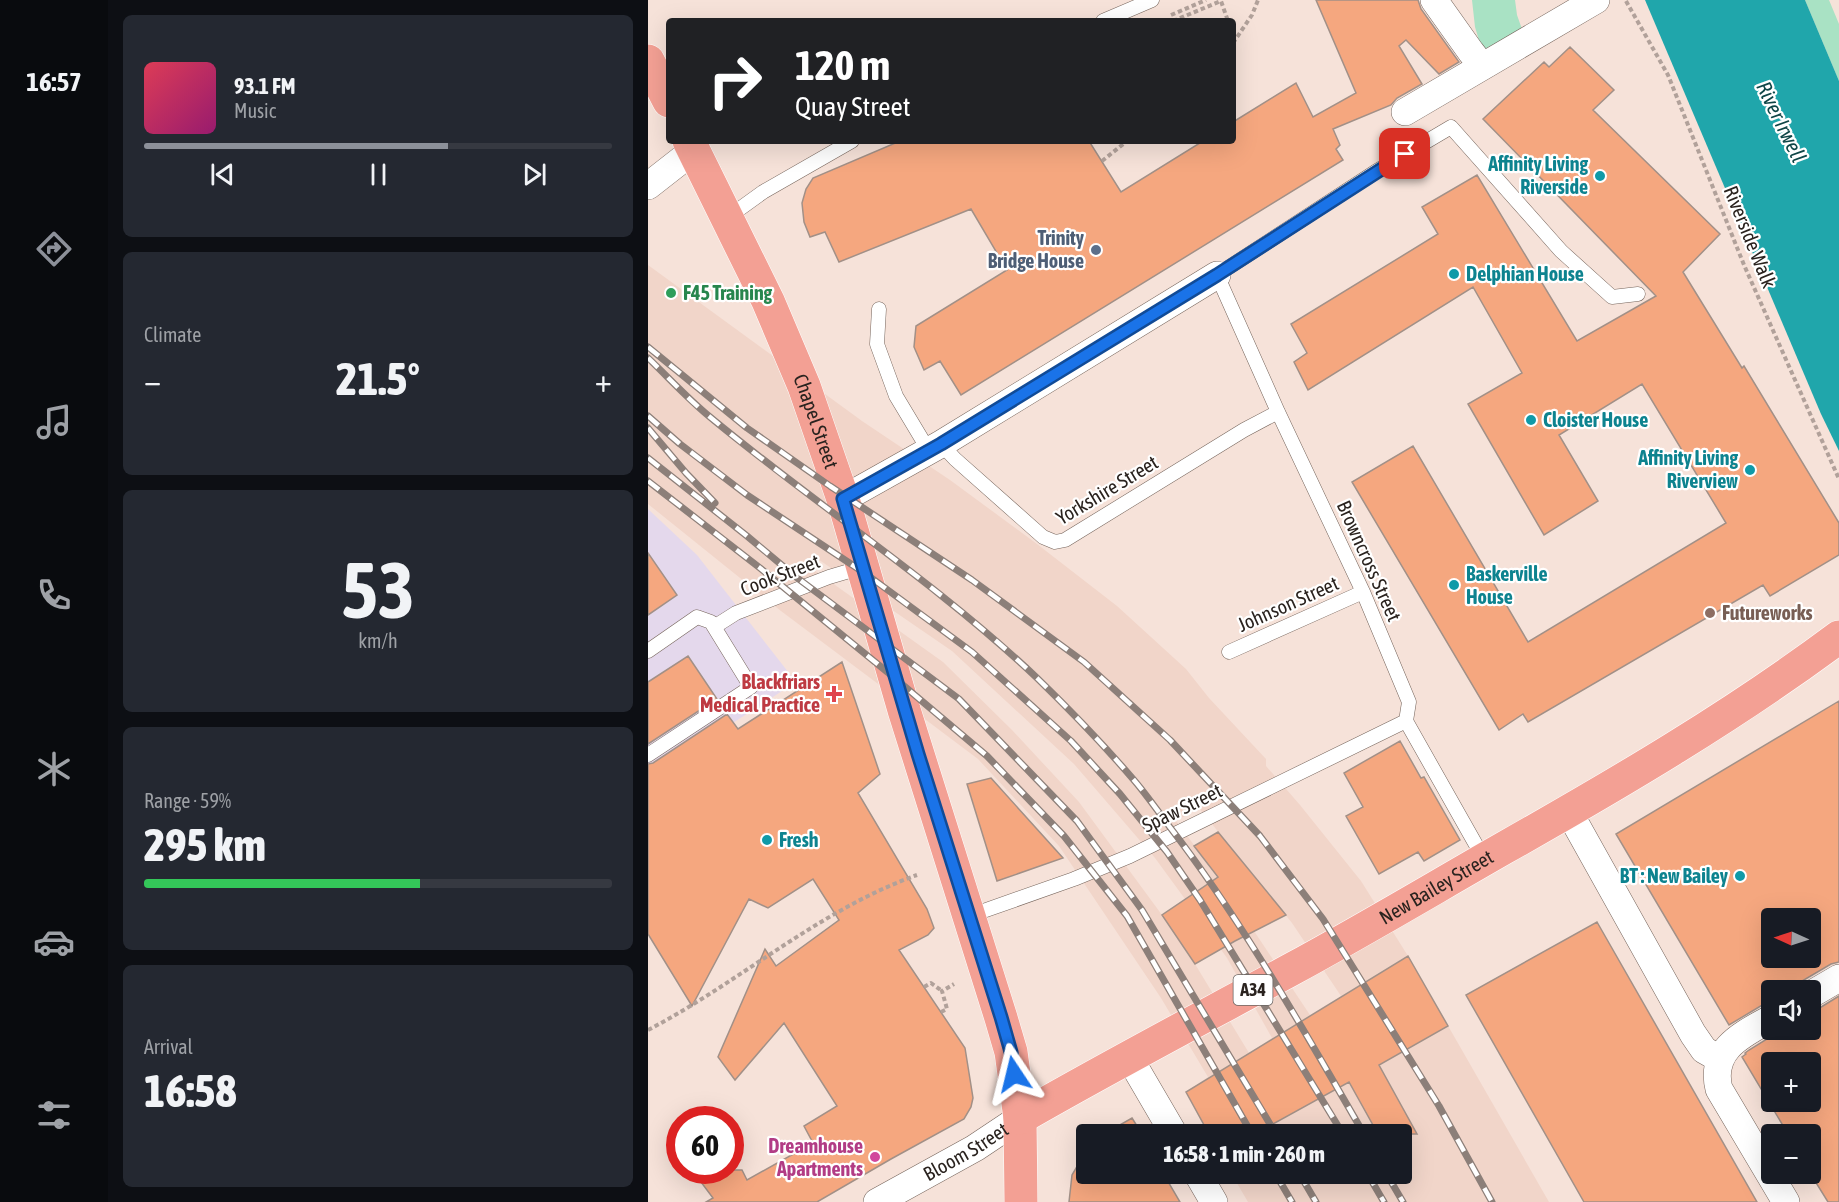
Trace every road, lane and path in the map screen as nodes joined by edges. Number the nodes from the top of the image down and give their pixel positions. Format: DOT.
graph roads {
  1 [pos="1152,0"];
  2 [pos="1206,0"];
  3 [pos="1258,0"];
  4 [pos="1434,0"];
  5 [pos="1596,0"];
  6 [pos="1630,8"];
  7 [pos="1166,17"];
  8 [pos="1109,18"];
  9 [pos="1180,18"];
  10 [pos="1227,18"];
  11 [pos="1236,39"];
  12 [pos="648,60"];
  13 [pos="1482,66"];
  14 [pos="666,95"];
  15 [pos="1405,112"];
  16 [pos="847,144"];
  17 [pos="1123,144"];
  18 [pos="692,145"];
  19 [pos="1102,161"];
  20 [pos="648,186"];
  21 [pos="727,218"];
  22 [pos="1217,275"];
  23 [pos="1638,294"];
  24 [pos="879,309"];
  25 [pos="1278,412"];
  26 [pos="935,447"];
  27 [pos="1839,479"];
  28 [pos="843,499"];
  29 [pos="863,567"];
  30 [pos="1363,592"];
  31 [pos="714,627"];
  32 [pos="1839,637"];
  33 [pos="648,651"];
  34 [pos="1229,652"];
  35 [pos="1406,721"];
  36 [pos="648,754"];
  37 [pos="1569,812"];
  38 [pos="1484,860"];
  39 [pos="917,875"];
  40 [pos="969,916"];
  41 [pos="1839,978"];
  42 [pos="954,984"];
  43 [pos="924,987"];
  44 [pos="1821,989"];
  45 [pos="942,991"];
  46 [pos="941,1012"];
  47 [pos="1761,1024"];
  48 [pos="648,1029"];
  49 [pos="1129,1057"];
  50 [pos="1720,1059"];
  51 [pos="1020,1118"];
  52 [pos="1168,1124"];
  53 [pos="1203,1184"];
  54 [pos="877,1202"];
  55 [pos="1021,1202"];
  56 [pos="1214,1202"];
  57 [pos="1786,1202"];
  1 -- 8 [label="lane"];
  2 -- 7 [label="path"];
  3 -- 11 [label="path"];
  4 -- 13 [label="street"];
  5 -- 13 [label="street"];
  6 -- 27 [label="path, Riverside Walk"];
  9 -- 10 [label="path"];
  12 -- 14 [label="main road"];
  13 -- 15 [label="street"];
  16 -- 21 [label="lane"];
  17 -- 19 [label="path"];
  18 -- 20 [label="street"];
  18 -- 21 [label="main road, Chapel Street"];
  21 -- 28 [label="main road, Chapel Street"];
  22 -- 23 [label="lane"];
  22 -- 25 [label="lane, Browncross Street"];
  22 -- 26 [label="street"];
  24 -- 26 [label="lane"];
  25 -- 26 [label="lane, Yorkshire Street"];
  25 -- 30 [label="lane, Browncross Street"];
  26 -- 28 [label="street"];
  28 -- 29 [label="main road, Chapel Street"];
  29 -- 31 [label="lane, Cook Street"];
  29 -- 40 [label="main road, Chapel Street"];
  30 -- 34 [label="lane, Johnson Street"];
  30 -- 35 [label="lane, Browncross Street"];
  31 -- 33 [label="lane"];
  31 -- 36 [label="lane"];
  32 -- 37 [label="main road, New Bailey Street / A34"];
  35 -- 38 [label="lane, Browncross Street"];
  35 -- 40 [label="lane, Spaw Street"];
  37 -- 38 [label="main road, New Bailey Street / A34"];
  37 -- 50 [label="street"];
  38 -- 49 [label="main road, New Bailey Street / A34"];
  39 -- 48 [label="path"];
  40 -- 51 [label="main road, Chapel Street"];
  41 -- 44 [label="street"];
  42 -- 45 [label="path"];
  43 -- 45 [label="path"];
  45 -- 46 [label="path"];
  47 -- 50 [label="street"];
  49 -- 51 [label="main road, New Bailey Street / A34"];
  49 -- 52 [label="street"];
  50 -- 57 [label="street"];
  51 -- 54 [label="street, Bloom Street"];
  51 -- 55 [label="main road, Chapel Street"];
  53 -- 56 [label="street"];
}
